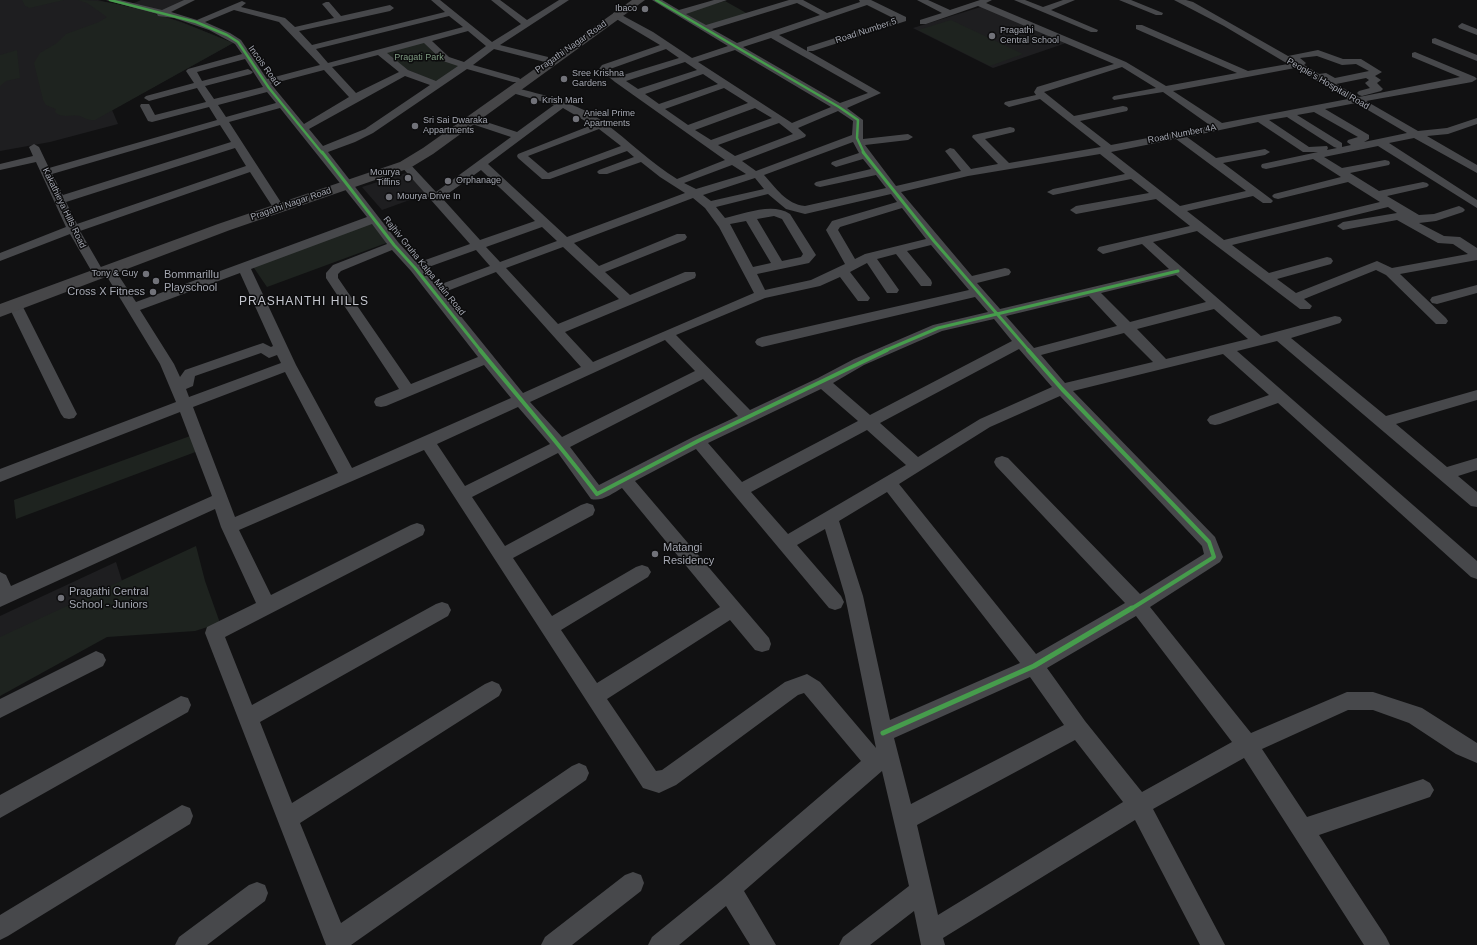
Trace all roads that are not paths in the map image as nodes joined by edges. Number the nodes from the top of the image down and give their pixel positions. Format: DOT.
graph roads {
  1 [pos="110,0"];
  2 [pos="138,0"];
  3 [pos="191,0"];
  4 [pos="248,0"];
  5 [pos="380,0"];
  6 [pos="450,0"];
  7 [pos="495,0"];
  8 [pos="629,0"];
  9 [pos="639,0"];
  10 [pos="656,0"];
  11 [pos="723,0"];
  12 [pos="797,0"];
  13 [pos="921,0"];
  14 [pos="988,0"];
  15 [pos="1018,0"];
  16 [pos="1071,0"];
  17 [pos="1123,0"];
  18 [pos="1178,0"];
  19 [pos="437,1"];
  20 [pos="561,1"];
  21 [pos="866,1"];
  22 [pos="321,2"];
  23 [pos="978,3"];
  24 [pos="127,5"];
  25 [pos="233,7"];
  26 [pos="1042,10"];
  27 [pos="451,13"];
  28 [pos="679,13"];
  29 [pos="950,13"];
  30 [pos="1159,13"];
  31 [pos="161,14"];
  32 [pos="616,15"];
  33 [pos="398,16"];
  34 [pos="827,16"];
  35 [pos="339,19"];
  36 [pos="923,22"];
  37 [pos="197,23"];
  38 [pos="527,24"];
  39 [pos="1140,26"];
  40 [pos="1462,26"];
  41 [pos="470,28"];
  42 [pos="706,28"];
  43 [pos="293,30"];
  44 [pos="1477,32"];
  45 [pos="772,35"];
  46 [pos="426,40"];
  47 [pos="1435,41"];
  48 [pos="1075,44"];
  49 [pos="492,46"];
  50 [pos="667,46"];
  51 [pos="738,46"];
  52 [pos="310,48"];
  53 [pos="810,49"];
  54 [pos="381,53"];
  55 [pos="1415,55"];
  56 [pos="246,56"];
  57 [pos="1477,58"];
  58 [pos="545,59"];
  59 [pos="688,60"];
  60 [pos="1342,62"];
  61 [pos="1123,64"];
  62 [pos="327,66"];
  63 [pos="465,66"];
  64 [pos="1303,67"];
  65 [pos="704,71"];
  66 [pos="248,72"];
  67 [pos="405,72"];
  68 [pos="1247,74"];
  69 [pos="1368,75"];
  70 [pos="618,80"];
  71 [pos="1474,80"];
  72 [pos="1330,82"];
  73 [pos="726,84"];
  74 [pos="201,85"];
  75 [pos="268,85"];
  76 [pos="438,85"];
  77 [pos="514,85"];
  78 [pos="1164,89"];
  79 [pos="637,93"];
  80 [pos="1042,96"];
  81 [pos="355,98"];
  82 [pos="1117,98"];
  83 [pos="1357,101"];
  84 [pos="212,104"];
  85 [pos="282,104"];
  86 [pos="562,104"];
  87 [pos="756,104"];
  88 [pos="1009,104"];
  89 [pos="839,106"];
  90 [pos="658,108"];
  91 [pos="1122,109"];
  92 [pos="1319,110"];
  93 [pos="1292,115"];
  94 [pos="152,119"];
  95 [pos="780,119"];
  96 [pos="1072,119"];
  97 [pos="470,120"];
  98 [pos="222,121"];
  99 [pos="1263,121"];
  100 [pos="1477,121"];
  101 [pos="601,126"];
  102 [pos="792,127"];
  103 [pos="1220,127"];
  104 [pos="302,129"];
  105 [pos="687,129"];
  106 [pos="1010,130"];
  107 [pos="1418,134"];
  108 [pos="1178,135"];
  109 [pos="519,136"];
  110 [pos="908,137"];
  111 [pos="162,138"];
  112 [pos="1380,142"];
  113 [pos="237,144"];
  114 [pos="710,144"];
  115 [pos="860,145"];
  116 [pos="1338,145"];
  117 [pos="34,147"];
  118 [pos="630,147"];
  119 [pos="1106,150"];
  120 [pos="320,151"];
  121 [pos="950,151"];
  122 [pos="1265,152"];
  123 [pos="1315,156"];
  124 [pos="40,158"];
  125 [pos="642,158"];
  126 [pos="736,161"];
  127 [pos="1213,162"];
  128 [pos="1385,163"];
  129 [pos="481,164"];
  130 [pos="836,164"];
  131 [pos="405,165"];
  132 [pos="1006,166"];
  133 [pos="1266,166"];
  134 [pos="0,167"];
  135 [pos="252,168"];
  136 [pos="1477,170"];
  137 [pos="878,171"];
  138 [pos="46,172"];
  139 [pos="603,172"];
  140 [pos="1340,172"];
  141 [pos="968,173"];
  142 [pos="756,174"];
  143 [pos="1134,175"];
  144 [pos="1351,178"];
  145 [pos="682,180"];
  146 [pos="347,182"];
  147 [pos="820,184"];
  148 [pos="1423,185"];
  149 [pos="894,189"];
  150 [pos="772,190"];
  151 [pos="1053,192"];
  152 [pos="1255,192"];
  153 [pos="693,194"];
  154 [pos="1160,195"];
  155 [pos="1377,195"];
  156 [pos="1278,196"];
  157 [pos="435,198"];
  158 [pos="60,200"];
  159 [pos="1267,202"];
  160 [pos="1390,203"];
  161 [pos="276,204"];
  162 [pos="708,204"];
  163 [pos="904,204"];
  164 [pos="1477,205"];
  165 [pos="1076,210"];
  166 [pos="1178,210"];
  167 [pos="1459,210"];
  168 [pos="749,216"];
  169 [pos="374,219"];
  170 [pos="543,222"];
  171 [pos="722,222"];
  172 [pos="1343,226"];
  173 [pos="1199,227"];
  174 [pos="73,229"];
  175 [pos="681,237"];
  176 [pos="934,241"];
  177 [pos="1145,241"];
  178 [pos="1477,241"];
  179 [pos="566,243"];
  180 [pos="1222,244"];
  181 [pos="394,245"];
  182 [pos="478,245"];
  183 [pos="1464,245"];
  184 [pos="899,250"];
  185 [pos="1103,250"];
  186 [pos="1477,255"];
  187 [pos="0,257"];
  188 [pos="869,257"];
  189 [pos="1327,261"];
  190 [pos="497,266"];
  191 [pos="779,266"];
  192 [pos="244,267"];
  193 [pos="847,267"];
  194 [pos="415,268"];
  195 [pos="102,269"];
  196 [pos="597,271"];
  197 [pos="1178,271"];
  198 [pos="748,272"];
  199 [pos="1005,272"];
  200 [pos="1390,272"];
  201 [pos="690,276"];
  202 [pos="1266,278"];
  203 [pos="969,281"];
  204 [pos="926,283"];
  205 [pos="1477,289"];
  206 [pos="892,290"];
  207 [pos="434,291"];
  208 [pos="978,292"];
  209 [pos="1092,292"];
  210 [pos="761,295"];
  211 [pos="863,298"];
  212 [pos="1294,298"];
  213 [pos="1437,300"];
  214 [pos="628,301"];
  215 [pos="0,304"];
  216 [pos="1216,304"];
  217 [pos="16,305"];
  218 [pos="1305,306"];
  219 [pos="133,308"];
  220 [pos="0,311"];
  221 [pos="997,315"];
  222 [pos="1335,320"];
  223 [pos="1441,321"];
  224 [pos="1127,328"];
  225 [pos="556,330"];
  226 [pos="667,334"];
  227 [pos="1280,336"];
  228 [pos="1258,341"];
  229 [pos="762,342"];
  230 [pos="1026,348"];
  231 [pos="1226,349"];
  232 [pos="275,351"];
  233 [pos="488,358"];
  234 [pos="1163,364"];
  235 [pos="289,366"];
  236 [pos="591,369"];
  237 [pos="703,373"];
  238 [pos="823,382"];
  239 [pos="182,385"];
  240 [pos="1062,389"];
  241 [pos="408,390"];
  242 [pos="1477,395"];
  243 [pos="1280,397"];
  244 [pos="521,401"];
  245 [pos="381,402"];
  246 [pos="185,404"];
  247 [pos="70,414"];
  248 [pos="748,417"];
  249 [pos="1215,420"];
  250 [pos="868,422"];
  251 [pos="1385,422"];
  252 [pos="698,441"];
  253 [pos="427,442"];
  254 [pos="560,445"];
  255 [pos="1002,462"];
  256 [pos="1477,464"];
  257 [pos="918,466"];
  258 [pos="1445,474"];
  259 [pos="0,476"];
  260 [pos="348,476"];
  261 [pos="625,480"];
  262 [pos="889,483"];
  263 [pos="741,490"];
  264 [pos="462,495"];
  265 [pos="221,499"];
  266 [pos="1477,501"];
  267 [pos="587,510"];
  268 [pos="830,518"];
  269 [pos="229,527"];
  270 [pos="417,530"];
  271 [pos="787,543"];
  272 [pos="502,556"];
  273 [pos="642,572"];
  274 [pos="1477,572"];
  275 [pos="2,592"];
  276 [pos="835,602"];
  277 [pos="1138,606"];
  278 [pos="267,607"];
  279 [pos="732,609"];
  280 [pos="442,610"];
  281 [pos="549,628"];
  282 [pos="762,644"];
  283 [pos="96,660"];
  284 [pos="1034,666"];
  285 [pos="492,690"];
  286 [pos="594,696"];
  287 [pos="181,705"];
  288 [pos="0,709"];
  289 [pos="248,718"];
  290 [pos="1078,728"];
  291 [pos="1247,745"];
  292 [pos="882,749"];
  293 [pos="1477,753"];
  294 [pos="579,773"];
  295 [pos="1423,790"];
  296 [pos="1139,805"];
  297 [pos="0,807"];
  298 [pos="182,816"];
  299 [pos="287,819"];
  300 [pos="904,820"];
  301 [pos="1302,830"];
  302 [pos="633,883"];
  303 [pos="729,889"];
  304 [pos="922,891"];
  305 [pos="257,893"];
  306 [pos="0,928"];
  307 [pos="931,939"];
  308 [pos="337,943"];
  309 [pos="187,945"];
  310 [pos="553,945"];
  311 [pos="660,945"];
  312 [pos="764,945"];
  313 [pos="852,945"];
  314 [pos="1212,945"];
  315 [pos="1378,945"];
  1 -- 24 [label="street, Incois Road"];
  2 -- 24 [label="street"];
  3 -- 31 [label="street"];
  4 -- 25 [label="street"];
  5 -- 33 [label="street"];
  6 -- 19 [label="street"];
  7 -- 38 [label="street"];
  8 -- 58 [label="main road, Pragathi Nagar Road"];
  9 -- 32 [label="main road, Pragathi Nagar Road"];
  10 -- 28 [label="street"];
  11 -- 28 [label="street"];
  12 -- 34 [label="street"];
  12 -- 42 [label="street"];
  13 -- 29 [label="street"];
  14 -- 23 [label="street"];
  15 -- 26 [label="street"];
  16 -- 26 [label="street"];
  17 -- 30 [label="street"];
  18 -- 64 [label="street, People's Hospital Road"];
  19 -- 27 [label="street"];
  20 -- 38 [label="street"];
  21 -- 34 [label="street"];
  21 -- 53 [label="street, Road Number 5"];
  22 -- 35 [label="street"];
  23 -- 29 [label="street"];
  23 -- 48 [label="street"];
  24 -- 31 [label="street, Incois Road"];
  25 -- 37 [label="street"];
  25 -- 43 [label="street"];
  26 -- 48 [label="street"];
  27 -- 33 [label="street"];
  27 -- 41 [label="street"];
  28 -- 42 [label="street"];
  29 -- 36 [label="street"];
  31 -- 37 [label="street, Incois Road"];
  32 -- 50 [label="street"];
  32 -- 77 [label="main road, Pragathi Nagar Road"];
  33 -- 35 [label="street"];
  33 -- 52 [label="street"];
  34 -- 45 [label="street"];
  35 -- 43 [label="street"];
  37 -- 56 [label="street, Incois Road"];
  38 -- 49 [label="street"];
  39 -- 68 [label="street"];
  40 -- 44 [label="street"];
  41 -- 46 [label="street"];
  41 -- 49 [label="street"];
  42 -- 51 [label="street"];
  43 -- 52 [label="street"];
  45 -- 51 [label="street"];
  45 -- 89 [label="street"];
  46 -- 54 [label="street"];
  46 -- 63 [label="street"];
  47 -- 57 [label="street"];
  48 -- 61 [label="street"];
  49 -- 58 [label="street"];
  49 -- 63 [label="street"];
  50 -- 59 [label="street"];
  50 -- 70 [label="street, Road Number 4A"];
  51 -- 59 [label="street"];
  51 -- 89 [label="street"];
  52 -- 62 [label="street"];
  54 -- 62 [label="street"];
  54 -- 67 [label="street"];
  55 -- 71 [label="street"];
  56 -- 74 [label="street"];
  56 -- 75 [label="street, Incois Road"];
  58 -- 77 [label="main road, Pragathi Nagar Road"];
  59 -- 65 [label="street"];
  59 -- 70 [label="street"];
  60 -- 64 [label="street"];
  60 -- 64 [label="street"];
  60 -- 69 [label="street"];
  61 -- 78 [label="street"];
  61 -- 80 [label="street"];
  62 -- 75 [label="street"];
  62 -- 81 [label="street"];
  63 -- 76 [label="street"];
  63 -- 77 [label="street"];
  64 -- 68 [label="street"];
  64 -- 72 [label="street, People's Hospital Road"];
  65 -- 73 [label="street"];
  65 -- 79 [label="street"];
  66 -- 74 [label="street"];
  67 -- 76 [label="street"];
  67 -- 81 [label="street"];
  68 -- 78 [label="street"];
  69 -- 72 [label="street"];
  69 -- 72 [label="street"];
  70 -- 79 [label="street, Road Number 4A"];
  71 -- 83 [label="street, Road Number 4A"];
  72 -- 83 [label="street, People's Hospital Road"];
  73 -- 87 [label="street"];
  73 -- 90 [label="street"];
  74 -- 84 [label="street"];
  74 -- 94 [label="street"];
  75 -- 84 [label="street"];
  75 -- 85 [label="street, Incois Road"];
  76 -- 120 [label="street"];
  77 -- 86 [label="street"];
  77 -- 97 [label="main road, Pragathi Nagar Road"];
  77 -- 146 [label="main road, Pragathi Nagar Road"];
  78 -- 82 [label="street"];
  78 -- 103 [label="street"];
  79 -- 90 [label="street, Road Number 4A"];
  80 -- 88 [label="street"];
  80 -- 96 [label="street"];
  81 -- 104 [label="street"];
  83 -- 92 [label="street, Road Number 4A"];
  83 -- 107 [label="street, People's Hospital Road"];
  84 -- 94 [label="street"];
  84 -- 98 [label="street"];
  85 -- 98 [label="street"];
  85 -- 104 [label="street, Incois Road"];
  86 -- 101 [label="street"];
  86 -- 109 [label="street"];
  87 -- 95 [label="street"];
  87 -- 105 [label="street"];
  89 -- 102 [label="street"];
  89 -- 115 [label="street"];
  90 -- 105 [label="street, Road Number 4A"];
  91 -- 96 [label="street"];
  92 -- 93 [label="street, Road Number 4A"];
  92 -- 116 [label="street"];
  93 -- 99 [label="street, Road Number 4A"];
  93 -- 116 [label="street"];
  94 -- 111 [label="street"];
  95 -- 102 [label="street"];
  95 -- 114 [label="street"];
  96 -- 119 [label="street"];
  97 -- 109 [label="street"];
  97 -- 131 [label="main road, Pragathi Nagar Road"];
  98 -- 111 [label="street"];
  98 -- 113 [label="street"];
  99 -- 103 [label="street, Road Number 4A"];
  99 -- 116 [label="street"];
  100 -- 107 [label="street"];
  101 -- 118 [label="street"];
  101 -- 118 [label="street"];
  102 -- 126 [label="street"];
  103 -- 108 [label="street, Road Number 4A"];
  104 -- 120 [label="street, Incois Road"];
  105 -- 114 [label="street, Road Number 4A"];
  106 -- 132 [label="street"];
  107 -- 112 [label="street"];
  107 -- 136 [label="street, People's Hospital Road"];
  108 -- 119 [label="street, Road Number 4A"];
  108 -- 127 [label="street"];
  109 -- 129 [label="street"];
  110 -- 115 [label="street"];
  111 -- 138 [label="street"];
  112 -- 123 [label="street"];
  112 -- 164 [label="street"];
  113 -- 135 [label="street"];
  113 -- 158 [label="street"];
  114 -- 126 [label="street, Road Number 4A"];
  115 -- 130 [label="street"];
  115 -- 137 [label="street"];
  115 -- 142 [label="street"];
  117 -- 124 [label="street, Kakathieya Hills Road"];
  118 -- 125 [label="street"];
  119 -- 132 [label="street, Road Number 4A"];
  119 -- 143 [label="street"];
  120 -- 146 [label="street, Incois Road"];
  121 -- 141 [label="street"];
  122 -- 127 [label="street"];
  123 -- 133 [label="street"];
  123 -- 140 [label="street"];
  124 -- 134 [label="street"];
  124 -- 138 [label="street, Kakathieya Hills Road"];
  125 -- 139 [label="street"];
  125 -- 153 [label="street"];
  126 -- 142 [label="street, Road Number 4A"];
  126 -- 145 [label="street"];
  127 -- 152 [label="street"];
  128 -- 140 [label="street"];
  129 -- 157 [label="street"];
  129 -- 170 [label="street"];
  131 -- 146 [label="main road, Pragathi Nagar Road"];
  131 -- 157 [label="street"];
  132 -- 141 [label="street, Road Number 4A"];
  135 -- 161 [label="street"];
  135 -- 174 [label="street"];
  137 -- 147 [label="street"];
  137 -- 149 [label="street"];
  138 -- 158 [label="street, Kakathieya Hills Road"];
  140 -- 144 [label="street"];
  141 -- 149 [label="street, Road Number 4A"];
  142 -- 150 [label="street, Road Number 4A"];
  142 -- 153 [label="street"];
  143 -- 151 [label="street"];
  143 -- 154 [label="street"];
  144 -- 155 [label="street"];
  144 -- 156 [label="street"];
  146 -- 161 [label="main road, Pragathi Nagar Road"];
  146 -- 169 [label="street, Rajhiv Gruha Kalpa Main Road"];
  146 -- 195 [label="main road, Pragathi Nagar Road"];
  148 -- 155 [label="street"];
  149 -- 150 [label="street, Road Number 4A"];
  149 -- 163 [label="street"];
  150 -- 162 [label="street"];
  152 -- 159 [label="street"];
  152 -- 166 [label="street"];
  153 -- 162 [label="street"];
  153 -- 179 [label="street"];
  154 -- 165 [label="street"];
  154 -- 166 [label="street"];
  155 -- 160 [label="street"];
  157 -- 182 [label="street"];
  158 -- 174 [label="street, Kakathieya Hills Road"];
  160 -- 167 [label="street"];
  160 -- 180 [label="street"];
  161 -- 195 [label="main road, Pragathi Nagar Road"];
  162 -- 171 [label="street"];
  163 -- 176 [label="street"];
  163 -- 193 [label="street"];
  166 -- 173 [label="street"];
  168 -- 171 [label="street"];
  168 -- 191 [label="street"];
  168 -- 191 [label="street"];
  169 -- 181 [label="street, Rajhiv Gruha Kalpa Main Road"];
  169 -- 192 [label="street"];
  170 -- 179 [label="street"];
  170 -- 182 [label="street"];
  171 -- 198 [label="street"];
  172 -- 183 [label="street"];
  173 -- 177 [label="street"];
  173 -- 180 [label="street"];
  174 -- 187 [label="street"];
  174 -- 195 [label="street, Kakathieya Hills Road"];
  175 -- 196 [label="street"];
  176 -- 184 [label="street"];
  176 -- 203 [label="street"];
  177 -- 185 [label="street"];
  177 -- 197 [label="street"];
  178 -- 183 [label="street"];
  179 -- 190 [label="street"];
  179 -- 196 [label="street"];
  180 -- 202 [label="street"];
  181 -- 194 [label="street, Rajhiv Gruha Kalpa Main Road"];
  181 -- 241 [label="street"];
  182 -- 190 [label="street"];
  182 -- 194 [label="street"];
  183 -- 186 [label="street"];
  184 -- 188 [label="street"];
  184 -- 204 [label="street"];
  186 -- 200 [label="street"];
  188 -- 193 [label="street"];
  188 -- 206 [label="street"];
  189 -- 202 [label="street"];
  190 -- 207 [label="street"];
  190 -- 225 [label="street"];
  191 -- 198 [label="street"];
  192 -- 219 [label="street"];
  192 -- 232 [label="street"];
  193 -- 210 [label="street"];
  193 -- 211 [label="street"];
  194 -- 207 [label="street, Rajhiv Gruha Kalpa Main Road"];
  195 -- 215 [label="main road, Pragathi Nagar Road"];
  195 -- 217 [label="main road, Pragathi Nagar Road"];
  195 -- 219 [label="street, Kakathieya Hills Road"];
  196 -- 214 [label="street"];
  197 -- 209 [label="street"];
  197 -- 216 [label="street"];
  198 -- 210 [label="street"];
  199 -- 203 [label="street"];
  200 -- 212 [label="street"];
  200 -- 223 [label="street"];
  201 -- 214 [label="street"];
  202 -- 212 [label="street"];
  203 -- 208 [label="street"];
  205 -- 213 [label="street"];
  207 -- 233 [label="street, Rajhiv Gruha Kalpa Main Road"];
  208 -- 221 [label="street"];
  208 -- 229 [label="street"];
  209 -- 221 [label="street"];
  209 -- 224 [label="street"];
  210 -- 226 [label="street"];
  212 -- 218 [label="street"];
  214 -- 225 [label="street"];
  216 -- 224 [label="street"];
  216 -- 228 [label="street"];
  217 -- 220 [label="main road, Pragathi Nagar Road"];
  217 -- 247 [label="street"];
  219 -- 239 [label="street, Kakathieya Hills Road"];
  221 -- 230 [label="street"];
  221 -- 238 [label="street"];
  222 -- 227 [label="street"];
  224 -- 230 [label="street"];
  224 -- 234 [label="street"];
  225 -- 236 [label="street"];
  226 -- 236 [label="street"];
  226 -- 237 [label="street"];
  227 -- 228 [label="street"];
  227 -- 251 [label="street"];
  228 -- 231 [label="street"];
  230 -- 240 [label="street"];
  230 -- 250 [label="street"];
  231 -- 234 [label="street"];
  231 -- 243 [label="street"];
  232 -- 235 [label="street"];
  232 -- 239 [label="street"];
  233 -- 241 [label="street"];
  233 -- 244 [label="street, Rajhiv Gruha Kalpa Main Road"];
  234 -- 240 [label="street"];
  235 -- 246 [label="street"];
  235 -- 260 [label="street"];
  236 -- 244 [label="street"];
  237 -- 248 [label="street"];
  237 -- 254 [label="street"];
  238 -- 248 [label="street"];
  238 -- 250 [label="street"];
  239 -- 246 [label="street, Kakathieya Hills Road"];
  240 -- 257 [label="street"];
  240 -- 277 [label="street"];
  241 -- 245 [label="street"];
  242 -- 251 [label="street"];
  243 -- 249 [label="street"];
  243 -- 274 [label="street"];
  244 -- 253 [label="street"];
  244 -- 254 [label="street, Rajhiv Gruha Kalpa Main Road"];
  246 -- 259 [label="street"];
  246 -- 265 [label="street, Kakathieya Hills Road"];
  248 -- 252 [label="street"];
  250 -- 257 [label="street"];
  250 -- 263 [label="street"];
  251 -- 258 [label="street"];
  252 -- 261 [label="street"];
  252 -- 263 [label="street"];
  253 -- 260 [label="street"];
  253 -- 264 [label="street"];
  254 -- 261 [label="street, Rajhiv Gruha Kalpa Main Road"];
  254 -- 264 [label="street"];
  255 -- 277 [label="street"];
  256 -- 258 [label="street"];
  257 -- 262 [label="street"];
  258 -- 266 [label="street"];
  260 -- 269 [label="street"];
  261 -- 279 [label="street"];
  262 -- 268 [label="street"];
  262 -- 284 [label="street"];
  263 -- 271 [label="street"];
  264 -- 272 [label="street"];
  265 -- 269 [label="street, Kakathieya Hills Road"];
  265 -- 275 [label="street"];
  267 -- 272 [label="street"];
  268 -- 271 [label="street"];
  268 -- 292 [label="street"];
  269 -- 278 [label="street, Kakathieya Hills Road"];
  270 -- 278 [label="street"];
  271 -- 276 [label="street"];
  272 -- 281 [label="street"];
  273 -- 281 [label="street"];
  277 -- 284 [label="street"];
  277 -- 291 [label="street"];
  278 -- 289 [label="street"];
  279 -- 282 [label="street"];
  279 -- 286 [label="street"];
  280 -- 289 [label="street"];
  281 -- 286 [label="street"];
  283 -- 288 [label="street"];
  284 -- 290 [label="street"];
  284 -- 292 [label="street"];
  285 -- 299 [label="street"];
  286 -- 292 [label="street"];
  287 -- 297 [label="street"];
  289 -- 299 [label="street"];
  290 -- 296 [label="street"];
  290 -- 300 [label="street"];
  291 -- 293 [label="street"];
  291 -- 296 [label="street"];
  291 -- 301 [label="street"];
  292 -- 300 [label="street"];
  292 -- 303 [label="street"];
  294 -- 308 [label="street"];
  295 -- 301 [label="street"];
  296 -- 307 [label="street"];
  296 -- 314 [label="street"];
  298 -- 306 [label="street"];
  299 -- 308 [label="street"];
  300 -- 304 [label="street"];
  301 -- 315 [label="street"];
  302 -- 310 [label="street"];
  303 -- 311 [label="street"];
  303 -- 312 [label="street"];
  304 -- 307 [label="street"];
  304 -- 313 [label="street"];
  305 -- 309 [label="street"];
}
